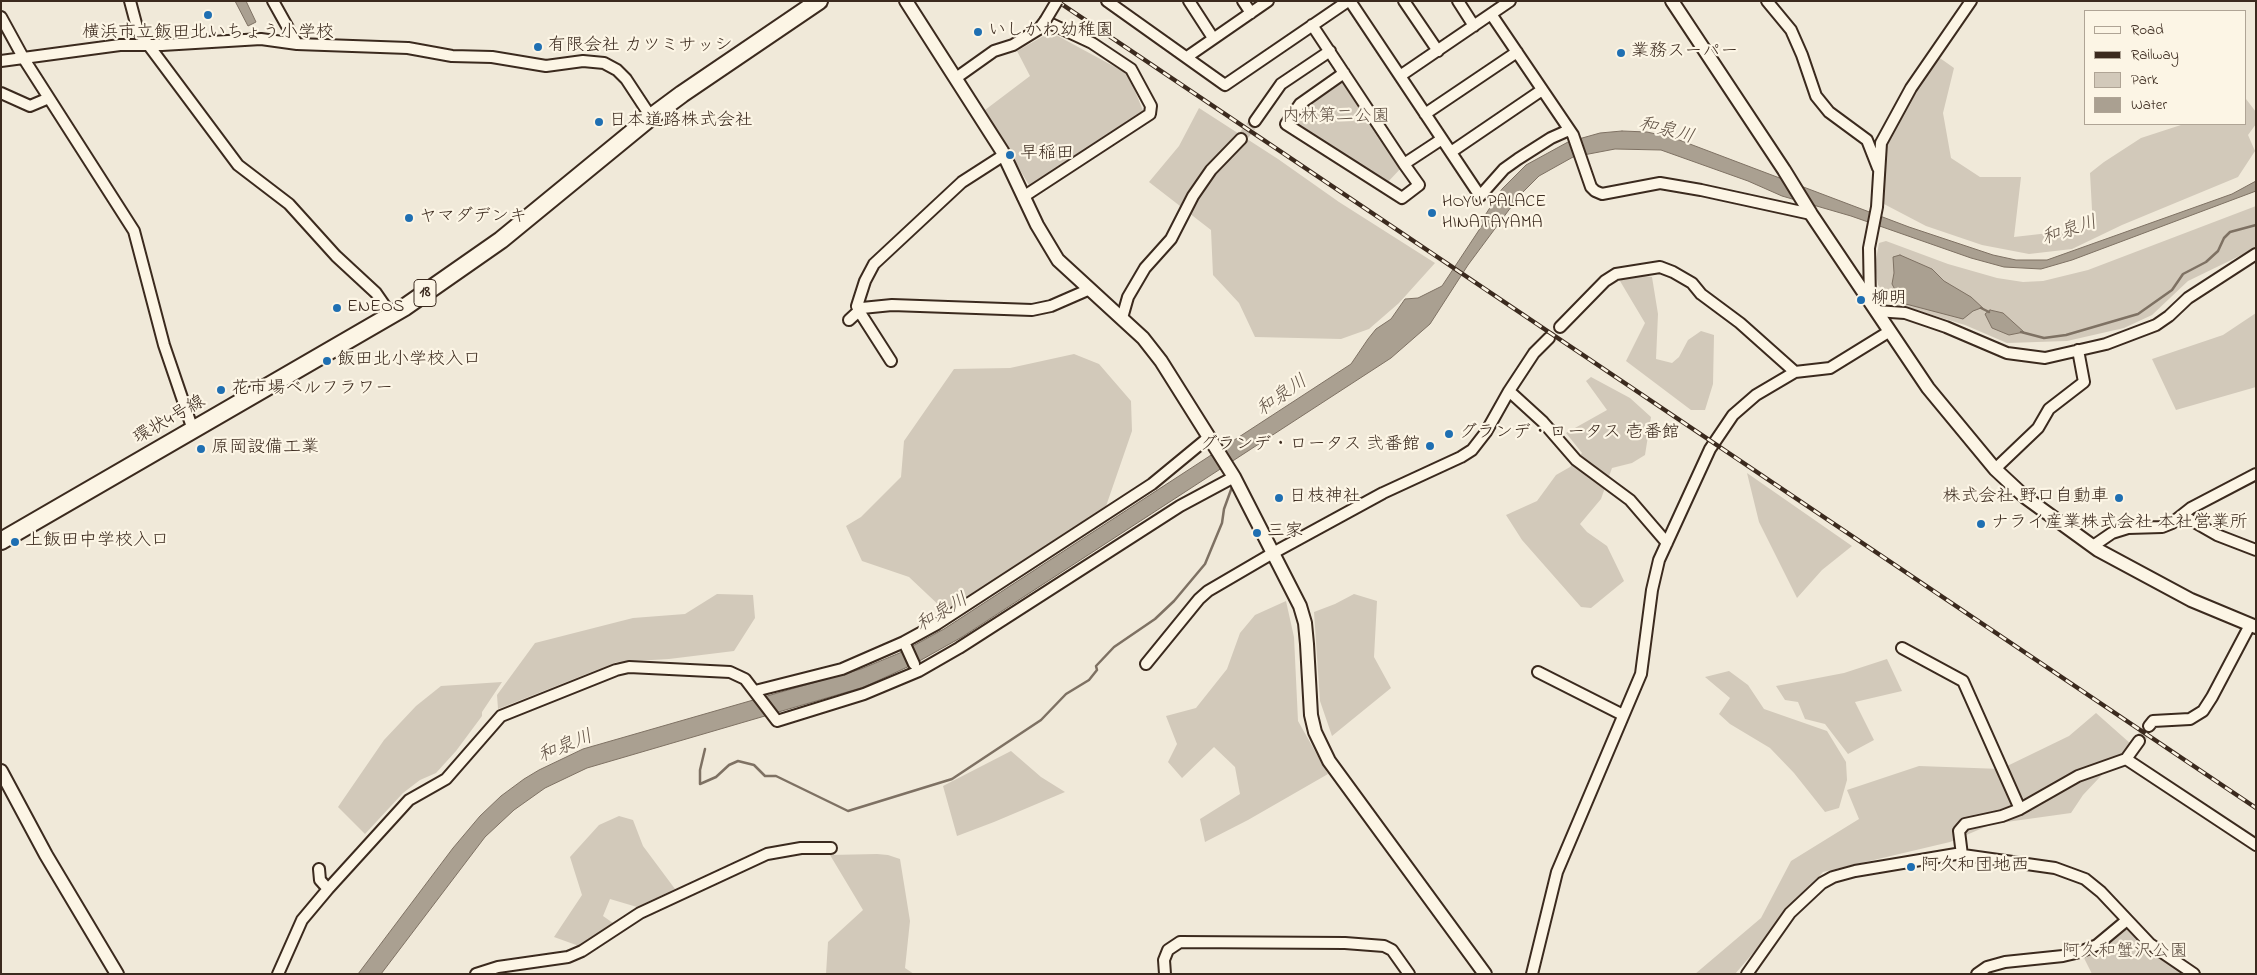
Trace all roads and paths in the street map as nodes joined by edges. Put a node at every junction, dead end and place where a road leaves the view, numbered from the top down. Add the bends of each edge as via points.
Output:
1 (130, 1) edge
2 (273, 1) edge
3 (819, 1) edge
4 (906, 1) edge
5 (1057, 1) edge
6 (1189, 1) edge
7 (1244, 1) edge
8 (1268, 1) edge
9 (1349, 1) edge
10 (1404, 1) edge
11 (1458, 1) edge
12 (1510, 1) edge
13 (1672, 1) edge
14 (1767, 1) edge
15 (1971, 1) edge
16 (1115, 3) edge
17 (1251, 13) junction
18 (1491, 14) junction
19 (1, 16) edge
20 (1045, 21) junction
21 (1312, 25) junction
22 (1474, 26) junction
23 (1213, 38) junction
24 (297, 44) junction
25 (148, 45) junction
26 (1330, 51) junction
27 (1438, 51) junction
28 (1517, 52) junction
29 (1187, 57) junction
30 (24, 59) junction
31 (1, 61) edge
32 (1344, 73) junction
33 (1400, 76) junction
34 (956, 78) junction
35 (1542, 90) junction
36 (1, 93) edge
37 (49, 98) junction
38 (1425, 114) junction
39 (651, 117) junction
40 (1255, 121) tunnel mouth
41 (1571, 134) junction
42 (1241, 139) tunnel mouth
43 (1442, 139) junction
44 (1450, 152) junction
45 (1004, 155) junction
46 (1404, 164) junction
47 (1880, 172) junction
48 (1023, 197) junction
49 (1808, 210) junction
50 (2256, 254) edge
51 (1090, 289) junction
52 (1873, 306) junction
53 (861, 310) junction
54 (392, 316) junction
55 (1122, 318) junction
56 (849, 320) dead end
57 (1560, 327) dead end
58 (1890, 332) junction
59 (1549, 338) dead end
60 (2078, 350) junction
61 (891, 361) dead end
62 (1795, 372) junction
63 (1509, 391) junction
64 (193, 430) junction
65 (1209, 437) junction
66 (1995, 469) junction
67 (2256, 474) edge
68 (1234, 477) junction
69 (2182, 515) junction
70 (1, 541) edge
71 (1667, 543) junction
72 (2093, 546) junction
73 (2256, 550) edge
74 (1273, 553) junction
75 (2253, 626) edge
76 (905, 646) junction
77 (1902, 648) dead end
78 (914, 664) dead end
79 (1146, 664) dead end
80 (1538, 672) dead end
81 (759, 696) junction
82 (1623, 715) junction
83 (2149, 726) tunnel mouth
84 (2139, 741) tunnel mouth
85 (2126, 759) junction
86 (1, 771) edge
87 (2020, 809) junction
88 (2256, 845) edge
89 (831, 848) dead end
90 (1962, 855) junction
91 (319, 869) dead end
92 (328, 889) junction
93 (2127, 920) junction
94 (117, 974) edge
95 (278, 974) edge
96 (476, 974) edge
97 (1165, 974) edge
98 (1409, 974) edge
99 (1485, 974) edge
100 (1532, 974) edge
101 (1747, 974) edge
102 (1977, 974) edge
103 (2194, 974) edge

1 - 25 street via 138,31
2 - 24 street
3 - 39 main road, 環状4号線 / 18
4 - 34 street
5 - 20 street, bridge
6 - 23 street
7 - 17 street
8 - 17 street
9 - 21 street
9 - 33 street
10 - 27 street
11 - 22 street
12 - 18 street
13 - 49 street
14 - 47 street via 1791,30 1816,96 1828,112 1868,140
15 - 47 street via 1911,88 1881,143
16 - 29 street
17 - 23 street
18 - 22 street
18 - 28 street
19 - 30 street
20 - 34 street via 1039,29 1013,45 994,51
20 - 48 street via 1092,43 1131,68 1151,106 1150,114
21 - 26 street
21 - 29 street via 1225,85
22 - 27 street
23 - 29 street
24 - 25 street via 260,39
24 - 39 street via 408,48 546,66 583,61 604,64 626,79
25 - 30 street
25 - 54 street via 238,165 290,204 336,256 376,293
26 - 32 street
26 - 40 street via 1281,84
27 - 33 street
28 - 35 street
28 - 38 street
30 - 31 street
30 - 37 street
32 - 46 street
32 - 46 street via 1300,104 1286,124 1400,201 1419,185
33 - 38 street
34 - 45 street
35 - 41 street
35 - 44 street
36 - 37 street via 30,106
37 - 64 street via 134,232 164,345
38 - 43 street
39 - 54 main road, 環状4号線 / 18 via 501,240
41 - 44 street via 1545,141 1518,159 1504,169 1480,196
41 - 49 street via 1591,187 1602,194 1660,183
42 - 55 street via 1211,170 1193,196 1171,239 1145,268 1128,296
43 - 44 street
43 - 46 street
45 - 48 street
45 - 53 street via 962,182 874,264 857,306
47 - 52 street via 1869,248
48 - 51 street via 1058,260
49 - 52 street
50 - 60 street via 2188,298 2156,325 2124,339
51 - 53 street via 1051,306 1032,310 892,305
51 - 55 street
52 - 58 street
52 - 60 street via 1946,327 2007,353 2045,358
53 - 56 street
53 - 61 street
54 - 64 main road, 環状4号線 / 18
55 - 65 street via 1161,361
57 - 62 street via 1616,274 1660,267 1692,283
58 - 62 street via 1830,368
58 - 66 street via 1928,388
59 - 63 street via 1534,353
60 - 66 street via 2084,382 2049,409 2038,428
62 - 71 street via 1756,395 1733,414 1710,448
63 - 71 street via 1543,422 1576,460 1630,500
63 - 74 street via 1472,450 1383,493
64 - 70 main road, 環状4号線 / 18
65 - 68 street
65 - 76 street via 1152,484
66 - 72 street via 2025,497
67 - 69 street
68 - 74 street
68 - 81 street via 1180,506 919,671 871,692 777,721
69 - 72 street via 2162,527 2128,528 2112,533
69 - 73 street via 2217,535
71 - 82 street via 1652,590 1642,674
72 - 75 street via 2191,600
74 - 79 street via 1198,599
74 - 99 street via 1300,606 1305,623 1311,715 1329,761
75 - 83 street via 2203,711 2190,719 2153,721
76 - 78 street
76 - 81 street
77 - 87 street via 1963,681
80 - 82 street
81 - 92 street via 745,679 730,672 629,667 501,716 446,779 409,800
82 - 100 street via 1557,872
84 - 85 street
85 - 87 street via 2078,776
85 - 88 street
86 - 94 street via 46,855
87 - 90 street via 1965,824 1959,831
89 - 96 street via 801,848 767,854 640,913 568,957 498,967
90 - 93 street via 2072,872 2101,892
90 - 101 street via 1906,861 1828,880 1790,913
91 - 92 street via 320,880
92 - 95 street via 302,920
93 - 102 street via 2097,945 2080,952 2005,962 1986,967
93 - 103 street via 2150,944
97 - 98 street via 1164,960 1168,950 1180,942 1384,946 1392,950

